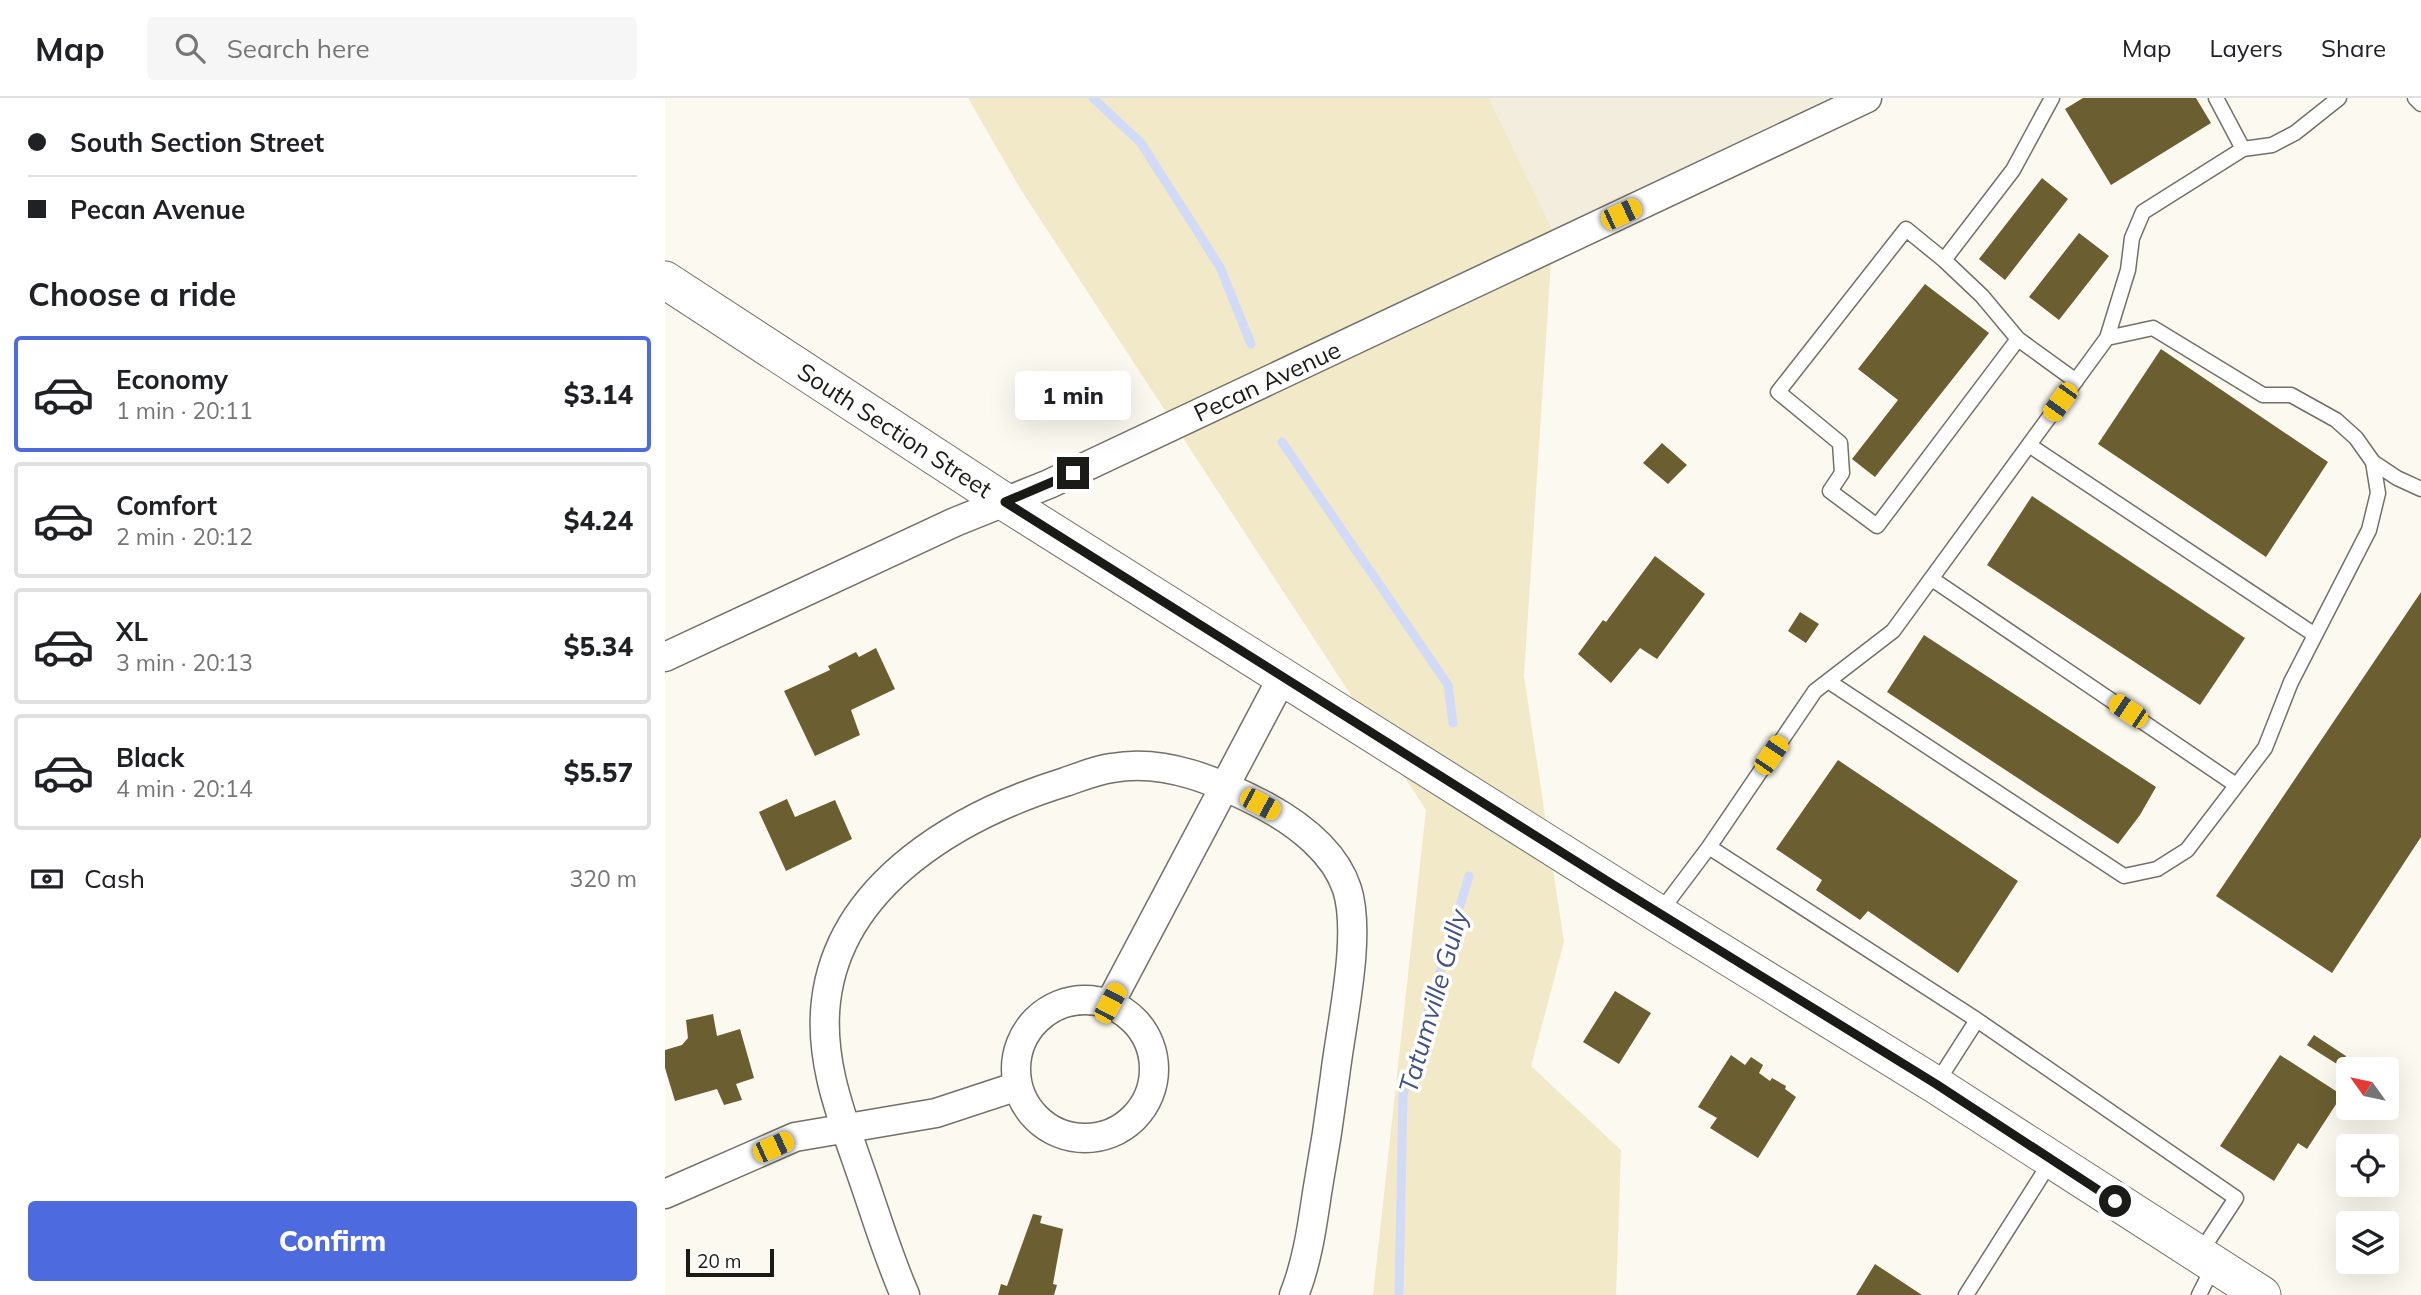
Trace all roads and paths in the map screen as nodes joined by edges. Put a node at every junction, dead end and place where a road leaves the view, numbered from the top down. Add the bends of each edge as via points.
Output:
1 (1867, 98) edge
2 (2052, 98) edge
3 (2216, 98) edge
4 (2339, 98) edge
5 (2415, 98) edge
6 (2421, 104) edge
7 (2243, 149) junction
8 (1944, 260) junction
9 (665, 280) edge
10 (2107, 338) junction
11 (2018, 340) junction
12 (2075, 381) junction
13 (2029, 445) junction
14 (2373, 462) junction
15 (2421, 489) edge
16 (1005, 502) junction
17 (1932, 579) junction
18 (2315, 635) junction
19 (665, 657) edge
20 (1282, 678) junction
21 (1828, 681) junction
22 (2237, 785) junction
23 (1224, 788) junction
24 (1709, 846) junction
25 (1659, 914) junction
26 (1110, 1003) junction
27 (1977, 1020) junction
28 (1936, 1084) junction
29 (1018, 1086) junction
30 (844, 1129) junction
31 (2051, 1161) junction
32 (665, 1194) edge
33 (2204, 1271) edge
34 (905, 1295) edge
35 (1294, 1295) edge
36 (1966, 1295) edge
37 (2262, 1295) edge

1 - 16 street, Pecan Avenue
2 - 8 lane via 2013,170
3 - 7 lane
4 - 7 lane via 2295,133 2272,145
5 - 6 lane
7 - 10 lane via 2143,212 2131,238 2128,270
8 - 11 lane
8 - 11 lane via 1906,229 1778,392 1840,443 1842,473 1830,491 1877,526
9 - 16 street, South Section Street
10 - 12 lane
10 - 14 lane via 2153,328 2263,395 2291,395 2336,420 2357,438
11 - 12 lane
12 - 13 lane
13 - 17 lane
13 - 18 lane
14 - 15 lane
14 - 18 lane via 2378,493 2369,530
16 - 19 street, Pecan Avenue
16 - 20 street, South Section Street
17 - 21 lane via 1893,631
17 - 22 lane
18 - 22 lane via 2265,748
20 - 23 street
20 - 25 street, South Section Street
21 - 22 lane via 2124,876 2157,869 2187,850
21 - 24 lane via 1815,691
23 - 26 street
23 - 30 street via 1170,768 1112,767 996,809 940,837 914,857 860,914 833,967 823,1028 826,1063
23 - 35 street via 1285,818 1311,838 1331,860 1352,907 1351,956 1330,1116 1312,1227
24 - 25 lane
24 - 27 lane
25 - 28 street, South Section Street
26 - 29 street via 1089,999 1048,1010 1020,1043
26 - 29 street via 1131,1016 1146,1034 1154,1056 1154,1080 1132,1121 1100,1136 1065,1136 1044,1125 1027,1108
27 - 28 lane
27 - 33 lane via 2236,1198
28 - 31 street, South Section Street
29 - 30 street via 936,1113
30 - 32 street via 795,1137
30 - 34 street
31 - 33 street, South Section Street
31 - 36 lane
33 - 37 street, South Section Street

